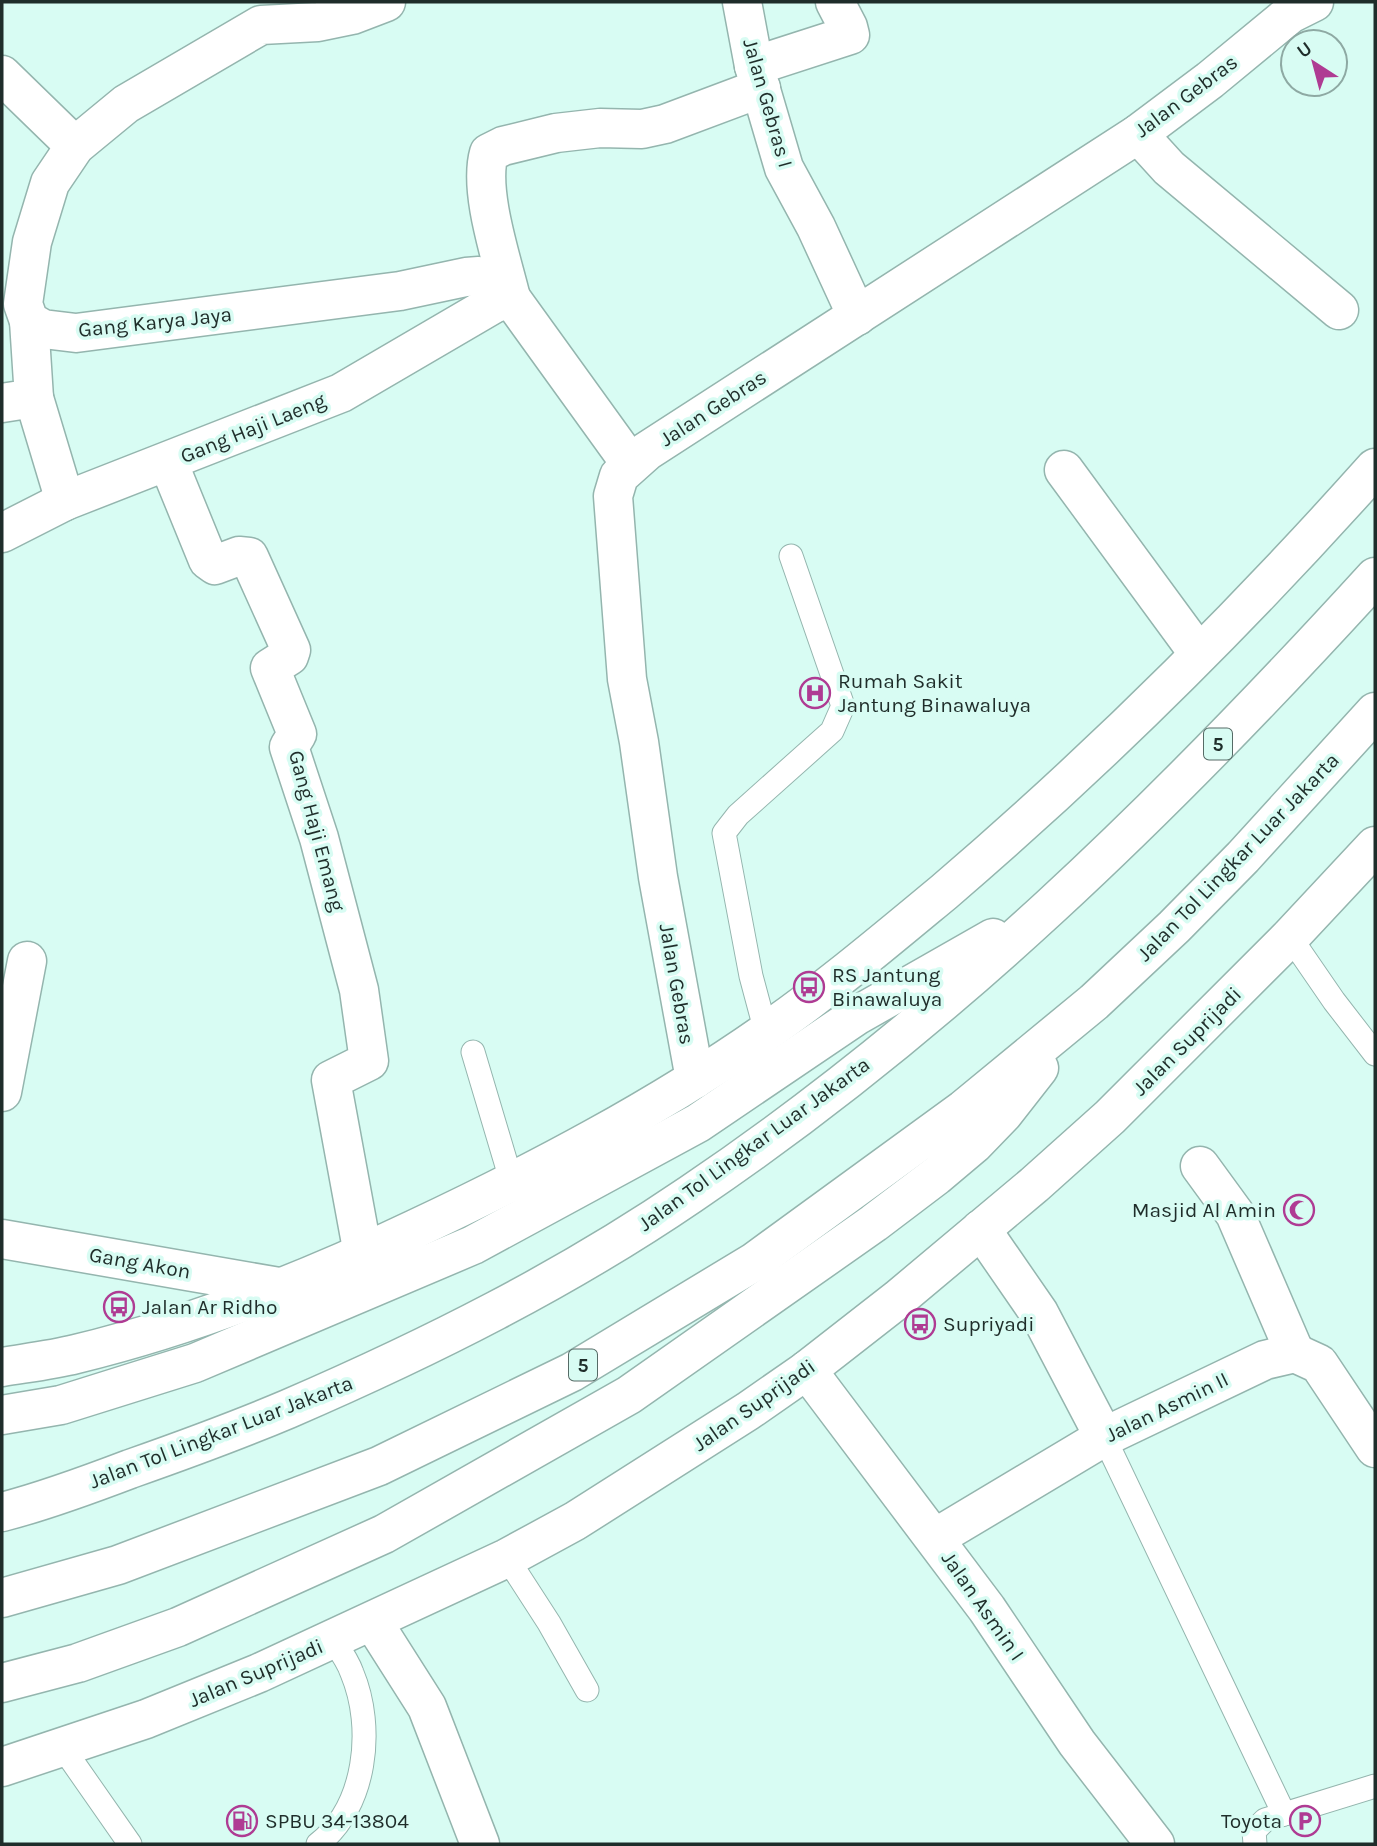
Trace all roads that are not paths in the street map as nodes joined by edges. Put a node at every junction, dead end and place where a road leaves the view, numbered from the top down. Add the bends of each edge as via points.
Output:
1 (386, 2) edge
2 (742, 2) edge
3 (835, 2) edge
4 (1295, 6) edge
5 (251, 13) edge
6 (2, 75) edge
7 (757, 77) junction
8 (1138, 134) junction
9 (75, 145) junction
10 (503, 301) junction
11 (1339, 310) dead end
12 (857, 316) junction
13 (29, 321) junction
14 (18, 401) edge
15 (168, 462) junction
16 (630, 463) junction
17 (1375, 468) edge
18 (1064, 470) dead end
19 (65, 500) junction
20 (2, 533) edge
21 (791, 556) dead end
22 (1375, 577) edge
23 (1199, 654) junction
24 (1375, 712) edge
25 (1375, 846) edge
26 (1054, 905) junction
27 (1290, 937) junction
28 (27, 961) dead end
29 (1094, 1002) junction
30 (766, 1032) junction
31 (473, 1052) dead end
32 (1375, 1054) edge
33 (695, 1079) junction
34 (2, 1091) edge
35 (1200, 1166) dead end
36 (512, 1184) junction
37 (981, 1228) junction
38 (2, 1239) edge
39 (363, 1254) junction
40 (279, 1287) junction
41 (1295, 1353) junction
42 (2, 1367) edge
43 (807, 1370) junction
44 (2, 1415) edge
45 (1104, 1437) junction
46 (1375, 1448) edge
47 (2, 1512) edge
48 (935, 1538) junction
49 (507, 1558) junction
50 (2, 1598) edge
51 (373, 1622) junction
52 (333, 1640) junction
53 (2, 1683) edge
54 (587, 1690) dead end
55 (63, 1748) junction
56 (2, 1767) edge
57 (1375, 1786) edge
58 (1284, 1814) junction
59 (130, 1844) edge
60 (318, 1844) edge
61 (480, 1844) edge
62 (1155, 1844) edge
63 (1255, 1844) edge

1 - 5 main road via 318,22
2 - 7 main road, Jalan Gebras I
3 - 7 main road via 850,35
4 - 8 main road, Jalan Gebras via 1210,80
5 - 9 main road
6 - 9 main road
7 - 10 main road via 665,124 556,133 489,153 488,196
7 - 12 main road, Jalan Gebras I via 784,168
8 - 11 main road via 1169,168
8 - 12 main road, Jalan Gebras
9 - 13 main road via 50,183 32,242 23,304
10 - 13 main road, Gang Karya Jaya via 485,280 472,276 400,291 76,333 43,329
10 - 15 main road, Gang Haji Laeng via 341,393
10 - 16 main road
12 - 16 main road, Jalan Gebras
13 - 14 main road
14 - 19 main road
15 - 19 main road, Gang Haji Laeng
15 - 39 main road, Gang Haji Emang via 208,560 215,565 249,557 291,650 270,668 298,734 289,747 319,838 359,990 369,1061 331,1080
16 - 33 main road, Jalan Gebras via 619,476 613,496 627,680
17 - 23 main road
18 - 23 main road
19 - 20 main road, Gang Haji Laeng
21 - 30 lane via 843,706 832,731 738,815 724,834
22 - 26 main road, Jalan Tol Lingkar Luar Jakarta / 5 via 1240,722
23 - 30 main road via 1025,823
24 - 29 main road, Jalan Tol Lingkar Luar Jakarta / 5 via 1244,857
25 - 27 main road, Jalan Suprijadi
26 - 44 main road via 856,1016 698,1123 473,1245 195,1363 61,1405
26 - 47 main road, Jalan Tol Lingkar Luar Jakarta / 5 via 916,1025 778,1132 590,1258 496,1312 353,1381 234,1432
27 - 32 lane
27 - 37 main road, Jalan Suprijadi via 1136,1094
28 - 34 main road
29 - 50 main road, Jalan Tol Lingkar Luar Jakarta / 5 via 964,1109 754,1262 572,1372 379,1466 117,1565
29 - 53 main road via 1003,1114 965,1152 874,1223 629,1395 384,1534 178,1627
30 - 33 main road
31 - 36 lane
33 - 36 main road
35 - 41 main road via 1235,1214
36 - 39 main road
37 - 43 main road, Jalan Suprijadi
37 - 45 main road via 1039,1313
38 - 40 main road, Gang Akon
39 - 40 main road
40 - 42 main road via 141,1336 72,1355
41 - 45 main road, Jalan Asmin II via 1265,1360
41 - 46 main road via 1320,1364
43 - 48 main road, Jalan Asmin I
43 - 49 main road, Jalan Suprijadi via 682,1455
45 - 48 main road, Jalan Asmin II
45 - 58 lane
48 - 62 main road, Jalan Asmin I via 1076,1743
49 - 51 main road, Jalan Suprijadi
49 - 54 lane
51 - 52 main road, Jalan Suprijadi
51 - 61 main road via 427,1707
52 - 55 main road, Jalan Suprijadi via 146,1719
52 - 60 lane via 359,1693 363,1746 353,1800
55 - 56 main road, Jalan Suprijadi
55 - 59 lane
57 - 58 lane
58 - 63 lane via 1258,1825

